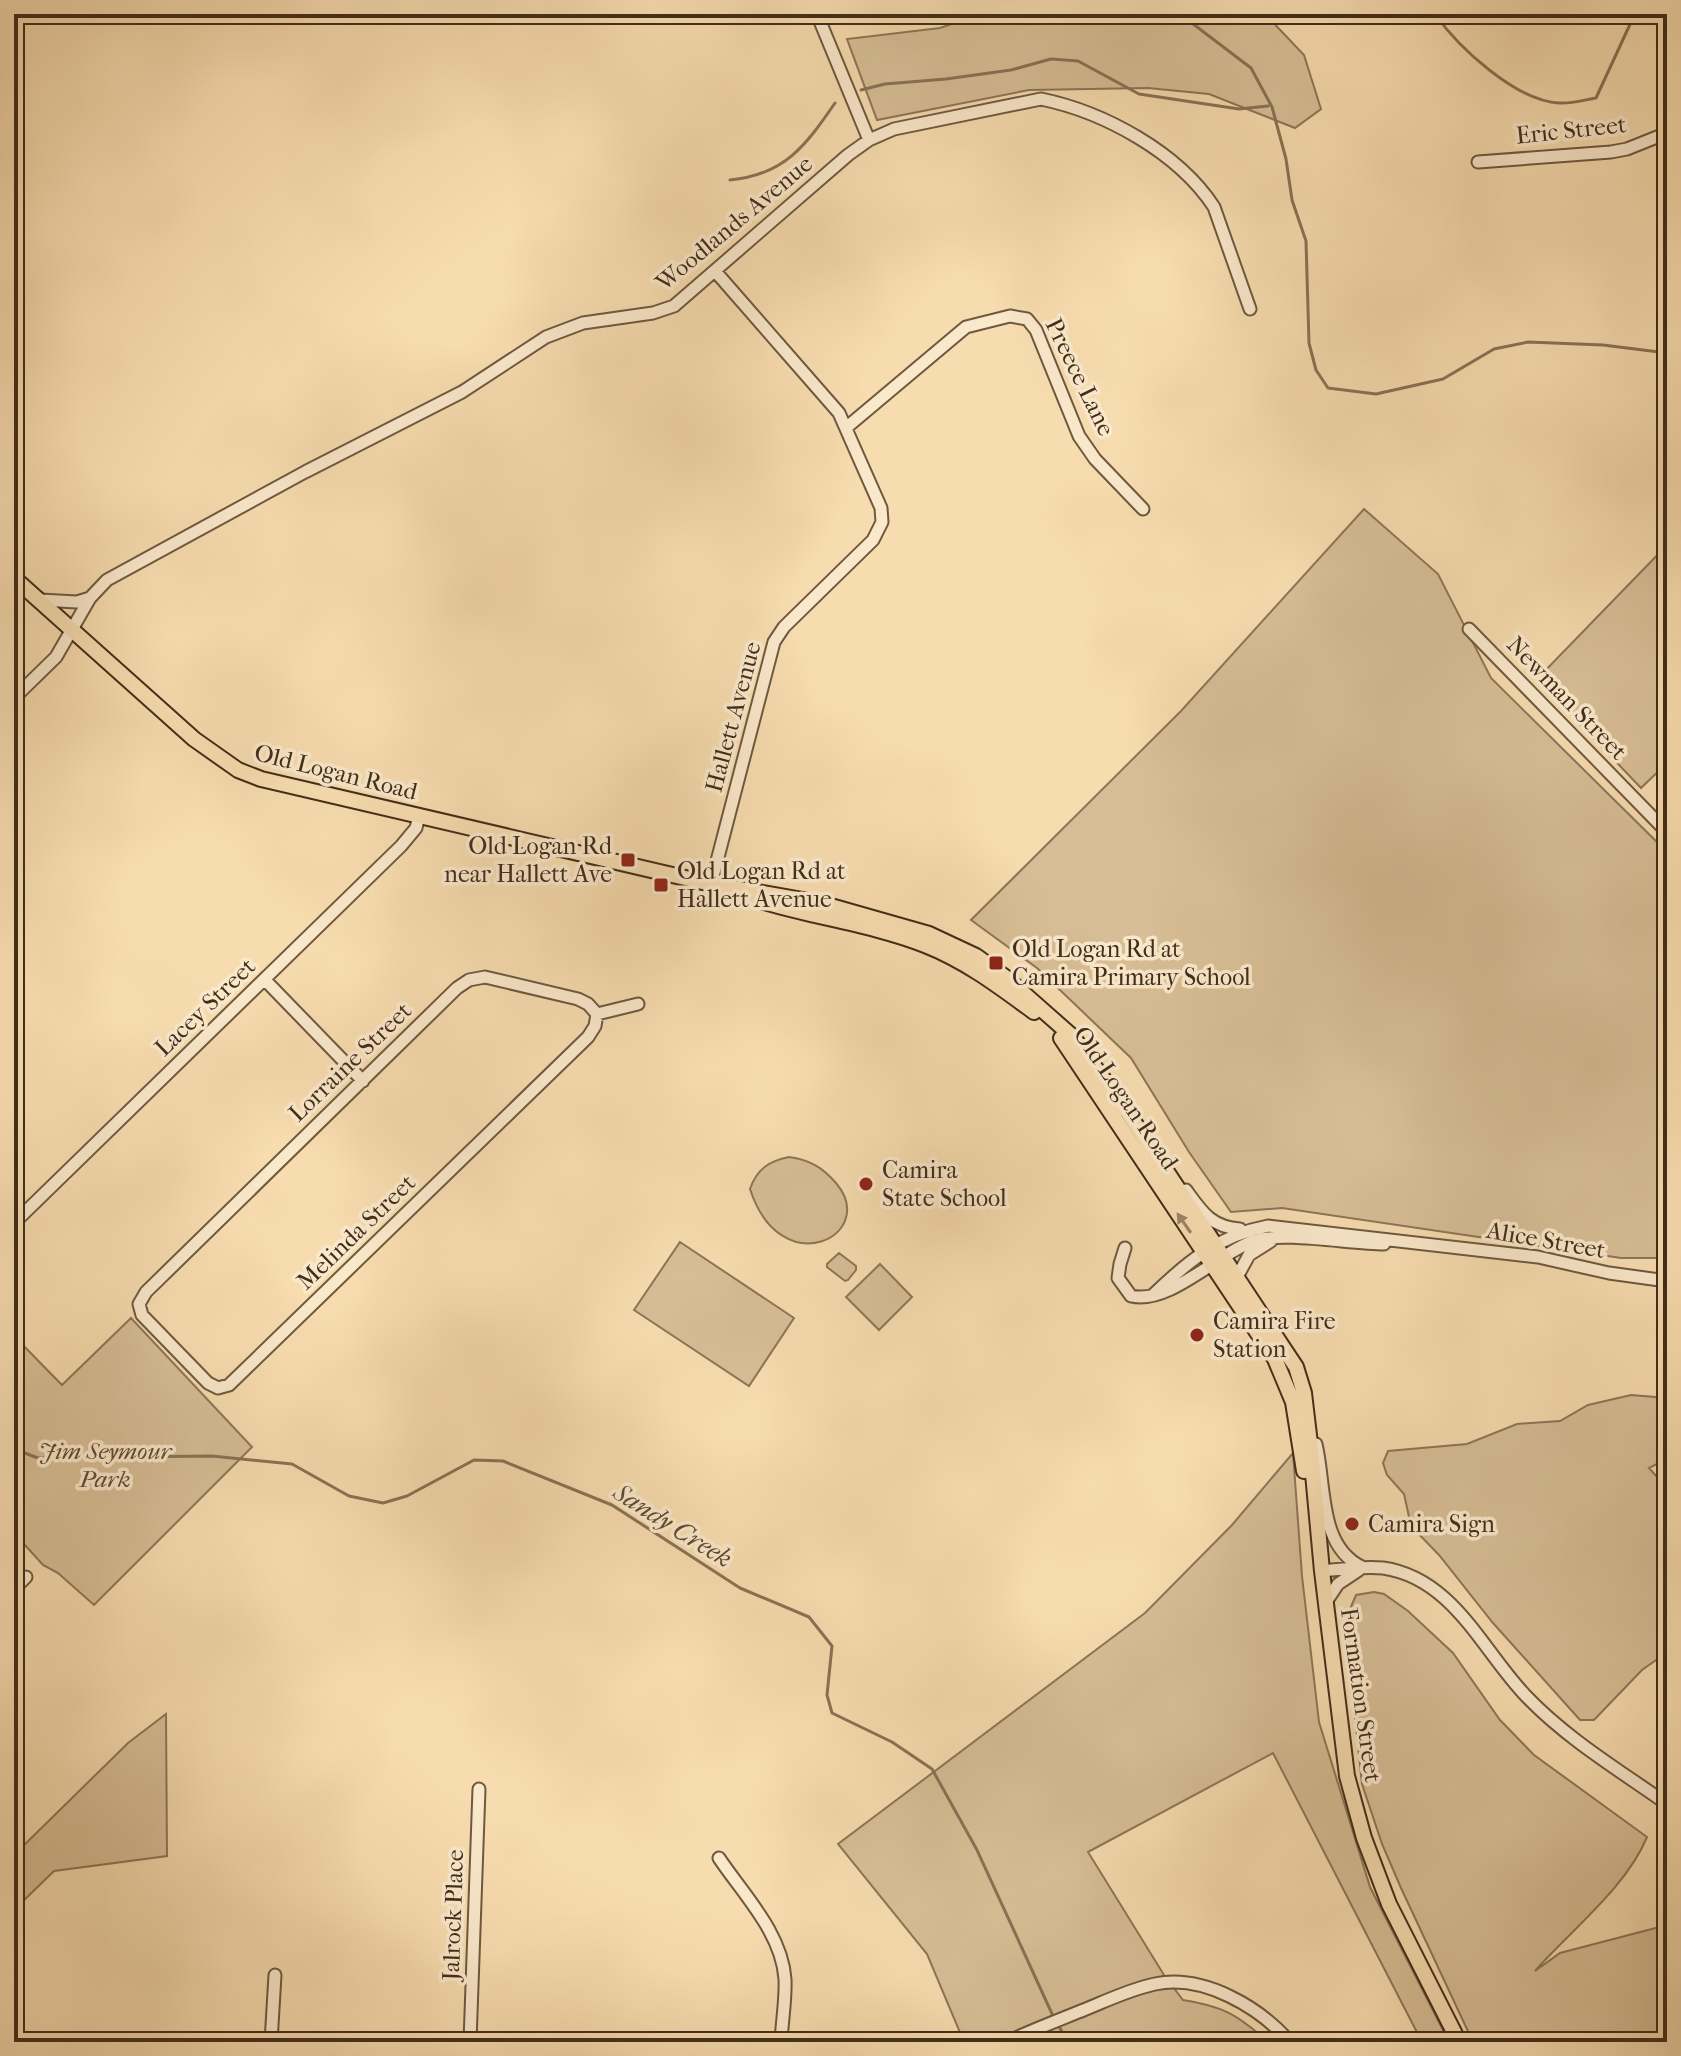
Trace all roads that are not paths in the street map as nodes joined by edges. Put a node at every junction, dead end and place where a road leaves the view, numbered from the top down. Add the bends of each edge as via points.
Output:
1 (817, 14) edge
2 (1667, 133) edge
3 (869, 140) junction
4 (1478, 162) dead end
5 (715, 271) junction
6 (1250, 309) dead end
7 (847, 427) junction
8 (1143, 509) dead end
9 (14, 578) edge
10 (90, 598) junction
11 (39, 600) junction
12 (1469, 629) dead end
13 (73, 631) junction
14 (14, 698) edge
15 (419, 816) junction
16 (1667, 832) edge
17 (711, 884) junction
18 (265, 980) junction
19 (638, 1004) dead end
20 (597, 1014) junction
21 (363, 1081) junction
22 (1161, 1163) junction
23 (14, 1223) edge
24 (1246, 1230) junction
25 (1279, 1237) junction
26 (1417, 1244) junction
27 (1125, 1248) dead end
28 (1214, 1254) junction
29 (1237, 1277) junction
30 (1667, 1281) edge
31 (139, 1304) joint
32 (1304, 1393) junction
33 (1363, 1568) junction
34 (1322, 1571) junction
35 (26, 1577) dead end
36 (14, 1589) edge
37 (1326, 1603) junction
38 (479, 1789) dead end
39 (1667, 1804) edge
40 (719, 1858) dead end
41 (275, 1975) dead end
42 (271, 2042) edge
43 (470, 2042) edge
44 (781, 2042) edge
45 (1007, 2042) edge
46 (1290, 2042) edge
47 (1459, 2042) edge

1 - 3 street
2 - 4 street, Eric Street via 1611,152
3 - 5 street, Woodlands Avenue
3 - 6 street, Woodlands Avenue via 894,129 1041,99 1142,138 1168,157 1214,207
5 - 7 street, Hallett Avenue via 826,395
5 - 10 street, Woodlands Avenue via 674,306 583,323 546,337 462,392 107,580
7 - 8 street, Preece Lane via 966,327 1010,316 1027,319 1079,436
7 - 17 street, Hallett Avenue via 882,522 873,540 774,642
9 - 11 main road, Old Logan Road
10 - 11 street
10 - 13 street, Woodlands Avenue
11 - 13 main road, Old Logan Road
12 - 16 street, Newman Street
13 - 14 street, Woodlands Avenue via 56,657
13 - 15 main road, Old Logan Road via 194,739 238,770
15 - 17 main road, Old Logan Road
15 - 18 street, Lacey Street via 401,846
17 - 22 main road, Old Logan Road via 884,919 945,940 987,963 1073,1037
28 -> 17 main road, Old Logan Road via 1080,1064 1035,1013 959,961 922,943
18 - 21 street
18 - 23 street, Lacey Street
19 - 20 street
20 - 21 street, Lorraine Street via 578,999 485,977 469,980
20 - 31 street, Melinda Street via 588,1037 229,1385 218,1388 208,1383 142,1315
21 - 31 street, Lorraine Street
22 - 24 street, Old Logan Road via 1216,1224
22 - 28 main road, Old Logan Road
24 - 26 street, Alice Street via 1288,1226
24 - 28 street, Alice Street via 1231,1235
25 - 26 street, Alice Street
25 - 28 street, Alice Street
25 - 29 street via 1249,1255
26 - 30 street, Alice Street via 1538,1257
27 - 28 street via 1118,1278 1131,1296 1143,1299 1181,1283
28 - 29 main road, Formation Street
28 - 34 main road, Formation Street via 1286,1381 1298,1428 1314,1557
29 - 32 main road, Formation Street via 1296,1367
32 - 33 street via 1328,1523 1341,1552
32 - 34 main road, Formation Street
33 - 34 street
33 - 37 street via 1338,1584
33 - 39 street via 1395,1571 1435,1590 1457,1609 1527,1697 1595,1755
34 - 37 main road, Formation Street
35 - 36 street
37 - 47 main road, Formation Street via 1347,1776 1364,1838 1394,1914
38 - 43 street, Jalrock Place
40 - 44 street via 774,1938 785,1979
41 - 42 street
45 - 46 street via 1157,1984 1185,1983 1216,1990 1255,2010

